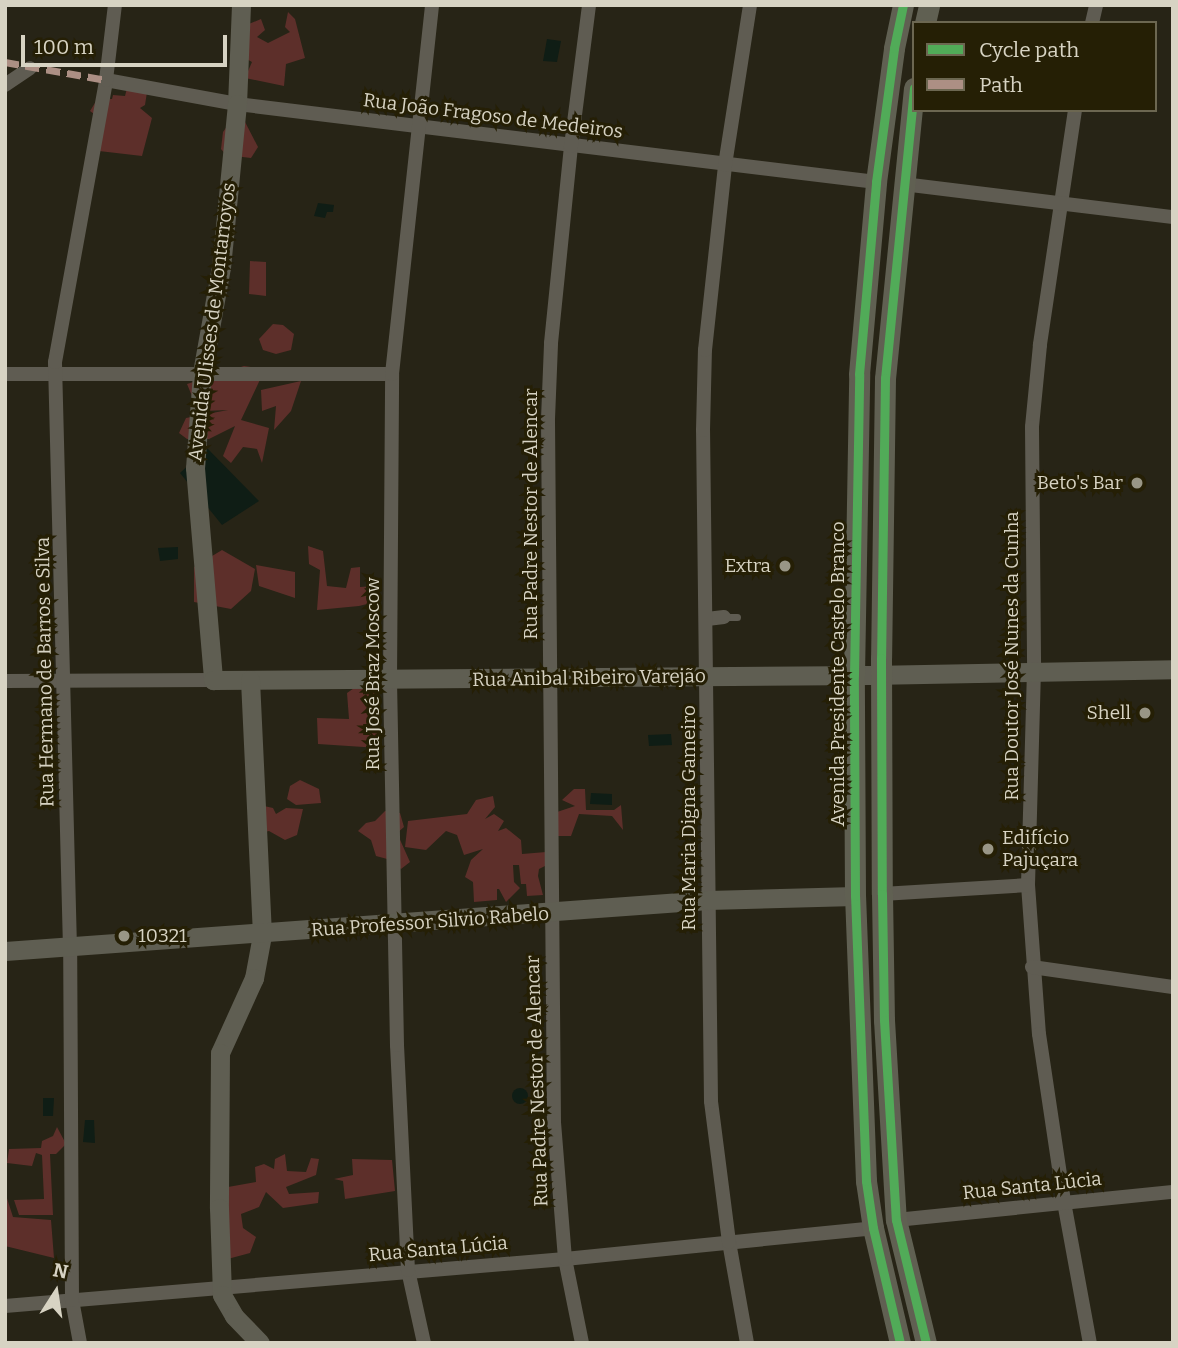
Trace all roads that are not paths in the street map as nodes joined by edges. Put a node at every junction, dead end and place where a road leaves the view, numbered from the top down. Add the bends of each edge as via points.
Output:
1 (115, 5) edge
2 (241, 5) edge
3 (432, 5) edge
4 (589, 5) edge
5 (750, 5) edge
6 (903, 5) edge
7 (30, 68) dead end
8 (106, 80) junction
9 (5, 85) edge
10 (237, 104) junction
11 (912, 105) edge
12 (1075, 112) edge
13 (416, 126) junction
14 (571, 146) junction
15 (725, 165) junction
16 (876, 182) junction
17 (903, 184) junction
18 (1061, 202) junction
19 (1173, 217) edge
20 (202, 373) junction
21 (5, 374) edge
22 (55, 374) junction
23 (393, 374) junction
24 (731, 617) dead end
25 (707, 618) junction
26 (1173, 669) edge
27 (1034, 670) junction
28 (881, 675) junction
29 (854, 676) junction
30 (707, 677) junction
31 (550, 679) junction
32 (213, 680) junction
33 (250, 680) junction
34 (390, 680) junction
35 (5, 681) edge
36 (64, 681) junction
37 (1028, 886) junction
38 (882, 894) junction
39 (855, 896) junction
40 (708, 900) junction
41 (552, 913) junction
42 (396, 925) junction
43 (262, 935) junction
44 (70, 948) junction
45 (5, 951) edge
46 (1032, 967) junction
47 (1173, 987) edge
48 (1173, 1192) edge
49 (1063, 1202) junction
50 (896, 1220) junction
51 (873, 1228) junction
52 (729, 1242) junction
53 (565, 1259) junction
54 (408, 1270) junction
55 (220, 1288) junction
56 (72, 1300) junction
57 (5, 1306) edge
58 (80, 1343) edge
59 (260, 1343) edge
60 (424, 1343) edge
61 (582, 1343) edge
62 (747, 1343) edge
63 (900, 1343) edge
64 (926, 1343) edge
65 (1090, 1343) edge

1 - 8 street, Rua Hermano de Barros e Silva
2 - 10 street, Avenida Ulisses de Montarroyos
3 - 13 street, Rua José Braz Moscow
4 - 14 street, Rua Padre Nestor de Alencar
5 - 15 street, Rua Maria Digna Gameiro
6 - 16 main road, Avenida Presidente Castelo Branco
7 - 9 street
8 - 10 street, Rua João Fragoso de Medeiros
8 - 22 street, Rua Hermano de Barros e Silva via 57,337
10 - 13 street, Rua João Fragoso de Medeiros
10 - 20 street, Avenida Ulisses de Montarroyos via 220,267
11 - 17 main road
12 - 18 street, Rua Doutor José Nunes da Cunha
13 - 14 street, Rua João Fragoso de Medeiros
13 - 23 street, Rua José Braz Moscow
14 - 15 street, Rua João Fragoso de Medeiros
14 - 31 street, Rua Padre Nestor de Alencar via 548,419
15 - 16 street, Rua João Fragoso de Medeiros
15 - 25 street, Rua Maria Digna Gameiro via 705,350
16 - 29 main road, Avenida Presidente Castelo Branco via 859,374
17 - 18 street
17 - 28 main road via 885,377
18 - 19 street
18 - 27 street, Rua Doutor José Nunes da Cunha via 1032,427
20 - 22 street
20 - 23 street
20 - 32 street, Avenida Ulisses de Montarroyos via 195,468
21 - 22 street
22 - 36 street, Rua Hermano de Barros e Silva
23 - 34 street, Rua José Braz Moscow
24 - 25 street
25 - 30 street, Rua Maria Digna Gameiro
26 - 27 street, Rua Anibal Ribeiro Varejão
27 - 28 street, Rua Anibal Ribeiro Varejão
27 - 37 street, Rua Doutor José Nunes da Cunha
28 - 29 street, Rua Anibal Ribeiro Varejão
28 - 38 main road
29 - 30 street, Rua Anibal Ribeiro Varejão
29 - 39 main road, Avenida Presidente Castelo Branco
30 - 31 street, Rua Anibal Ribeiro Varejão
30 - 40 street, Rua Maria Digna Gameiro
31 - 34 street, Rua Anibal Ribeiro Varejão
31 - 41 street, Rua Padre Nestor de Alencar
32 - 33 street, Rua Anibal Ribeiro Varejão
32 - 36 street, Rua Anibal Ribeiro Varejão
33 - 34 street, Rua Anibal Ribeiro Varejão
33 - 43 street
34 - 42 street, Rua José Braz Moscow
35 - 36 street, Rua Anibal Ribeiro Varejão
36 - 44 street, Rua Hermano de Barros e Silva
37 - 38 street
37 - 46 street, Rua Doutor José Nunes da Cunha
38 - 50 main road
39 - 40 street, Rua Professor Silvio Rabelo
39 - 51 main road, Avenida Presidente Castelo Branco via 864,1149
40 - 41 street, Rua Professor Silvio Rabelo
40 - 52 street, Rua Maria Digna Gameiro via 710,1101
41 - 42 street, Rua Professor Silvio Rabelo
41 - 53 street, Rua Padre Nestor de Alencar via 554,1123
42 - 43 street, Rua Professor Silvio Rabelo
42 - 54 street, Rua José Braz Moscow
43 - 44 street, Rua Professor Silvio Rabelo
43 - 55 street via 254,978 218,1067
44 - 45 street, Rua Professor Silvio Rabelo
44 - 56 street, Rua Hermano de Barros e Silva
46 - 47 street
46 - 49 street, Rua Doutor José Nunes da Cunha
48 - 49 street, Rua Santa Lúcia
49 - 50 street, Rua Santa Lúcia
49 - 65 street, Rua Doutor José Nunes da Cunha
50 - 64 main road
51 - 52 street, Rua Santa Lúcia
51 - 63 main road, Avenida Presidente Castelo Branco
52 - 53 street, Rua Santa Lúcia
52 - 62 street, Rua Maria Digna Gameiro
53 - 54 street, Rua Santa Lúcia
53 - 61 street, Rua Padre Nestor de Alencar
54 - 55 street, Rua Santa Lúcia
54 - 60 street, Rua José Braz Moscow
55 - 56 street, Rua Santa Lúcia
55 - 59 street via 234,1316
56 - 57 street, Rua Santa Lúcia
56 - 58 street, Rua Hermano de Barros e Silva

